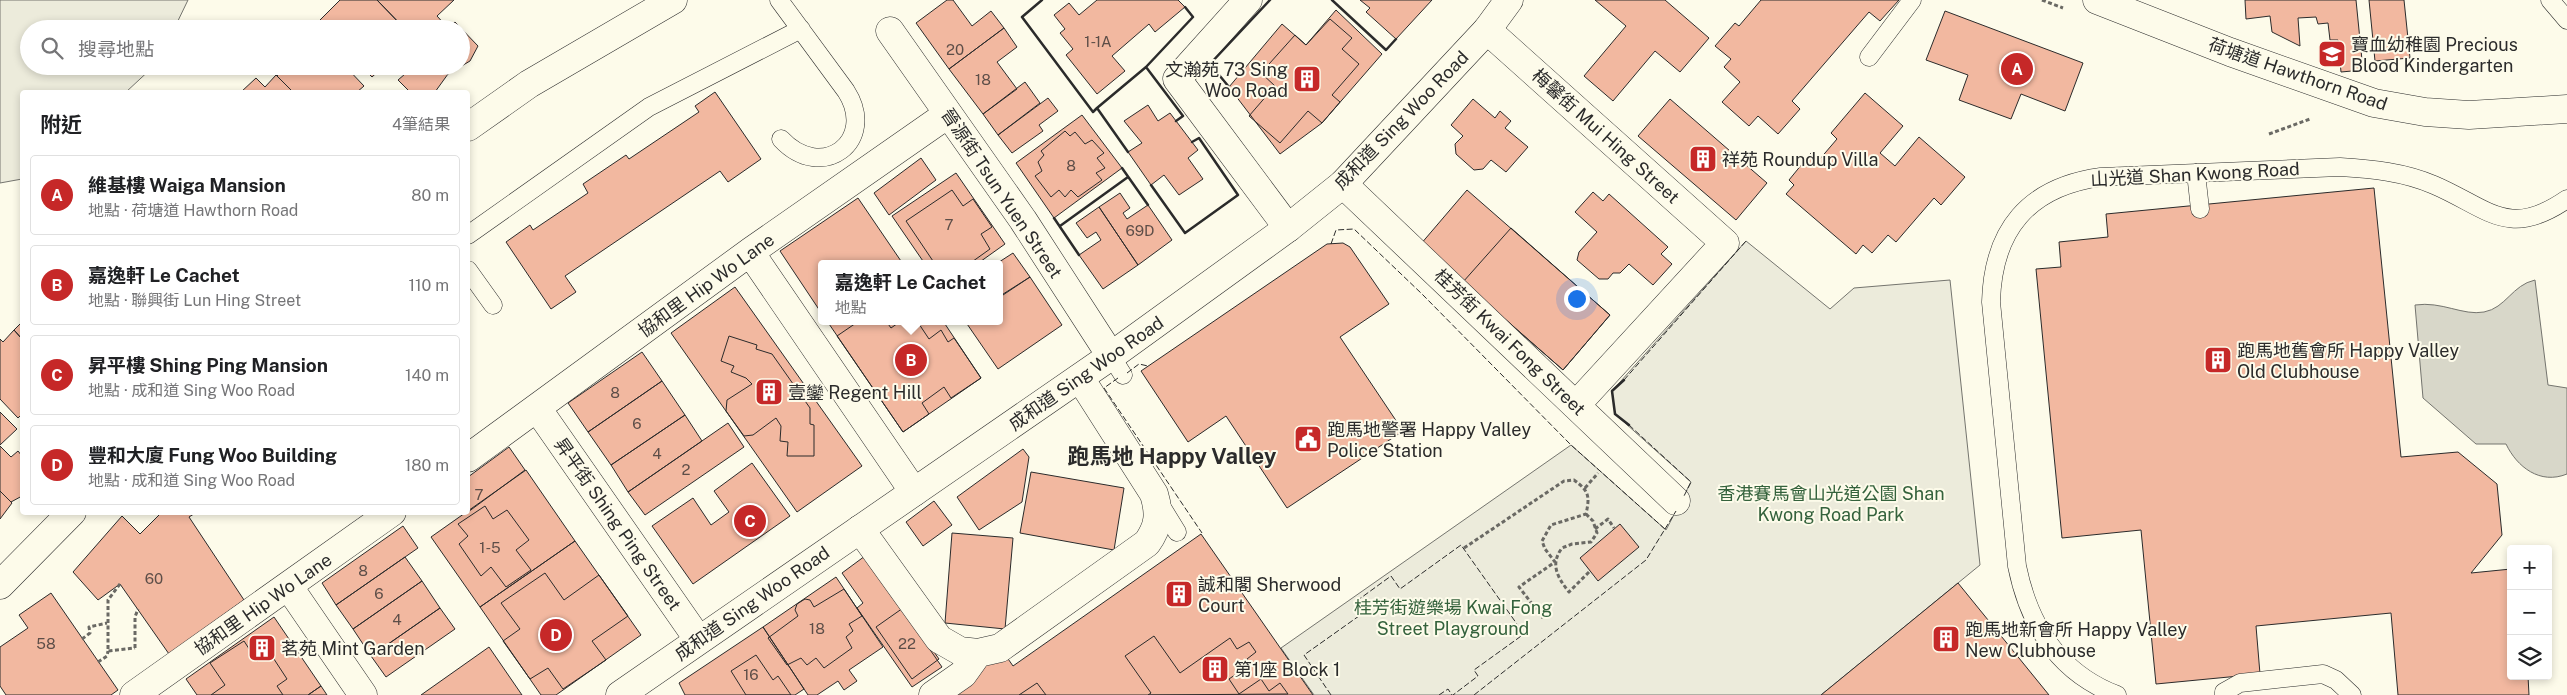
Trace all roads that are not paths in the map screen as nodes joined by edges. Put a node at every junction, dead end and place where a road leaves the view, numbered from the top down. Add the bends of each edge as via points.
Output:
1 (673, 0) edge
2 (778, 0) edge
3 (1248, 0) edge
4 (1509, 0) edge
5 (1912, 0) edge
6 (2097, 0) edge
7 (2550, 0) edge
8 (2567, 20) edge
9 (801, 29) junction
10 (1487, 30) junction
11 (890, 31) dead end
12 (1869, 57) dead end
13 (2567, 109) edge
14 (948, 114) junction
15 (470, 126) edge
16 (781, 139) dead end
17 (2196, 173) junction
18 (1343, 184) junction
19 (2567, 199) edge
20 (2200, 209) dead end
21 (1288, 228) junction
22 (470, 234) edge
23 (750, 252) junction
24 (470, 273) edge
25 (493, 305) dead end
26 (1117, 366) junction
27 (1080, 378) junction
28 (1576, 405) junction
29 (537, 408) junction
30 (470, 457) edge
31 (914, 492) junction
32 (1154, 494) junction
33 (1676, 501) dead end
34 (69, 515) edge
35 (388, 515) edge
36 (860, 529) junction
37 (1177, 532) dead end
38 (0, 585) edge
39 (289, 587) junction
40 (698, 639) junction
41 (978, 653) junction
42 (633, 691) edge
43 (134, 695) edge
44 (363, 695) edge
45 (933, 695) edge
46 (2117, 695) edge
47 (2224, 695) edge
48 (2352, 695) edge

1 - 15 street via 529,84
2 - 9 lane
3 - 21 street via 1177,79
4 - 10 street, 成和道 Sing Woo Road
5 - 12 lane
6 - 13 street, 荷塘道 Hawthorn Road via 2374,103 2425,112 2469,115
7 - 8 lane
9 - 16 lane via 854,103 857,117 854,132 836,154 806,157
9 - 22 lane via 649,107
10 - 18 street, 成和道 Sing Woo Road
10 - 28 street, 梅馨街 Mui Hing Street via 1725,243
11 - 14 street, 晉源街 Tsun Yuen Street
14 - 23 street, 協和里 Hip Wo Lane
14 - 26 street, 晉源街 Tsun Yuen Street
17 - 19 lane, 山光道 Shan Kwong Road via 2340,167 2373,169 2434,185 2478,209 2498,217 2518,219 2536,216
17 - 20 lane
17 - 46 lane, 山光道 Shan Kwong Road via 2100,177 2077,180 2056,188 2036,200 2020,216 2006,234 1996,256 1991,302 2017,566 2023,594 2033,619 2066,664 2085,679
18 - 21 street, 成和道 Sing Woo Road
18 - 28 street, 桂芳街 Kwai Fong Street
21 - 26 street, 成和道 Sing Woo Road
23 - 29 street, 協和里 Hip Wo Lane
23 - 31 street
24 - 25 lane
26 - 27 street, 成和道 Sing Woo Road
27 - 31 street, 成和道 Sing Woo Road
27 - 32 street
28 - 33 street, 桂芳街 Kwai Fong Street
29 - 30 street, 協和里 Hip Wo Lane
29 - 40 street, 昇平街 Shing Ping Street
31 - 36 street, 成和道 Sing Woo Road
32 - 37 lane
32 - 41 street via 1159,511 1156,530 1147,543 1000,648
34 - 38 street
35 - 39 street, 協和里 Hip Wo Lane
36 - 40 street, 成和道 Sing Woo Road
36 - 41 street via 939,639 960,651
39 - 43 street, 協和里 Hip Wo Lane
39 - 44 street
40 - 42 street, 成和道 Sing Woo Road
41 - 45 street via 963,674
47 - 48 lane via 2240,683 2322,674 2336,680

